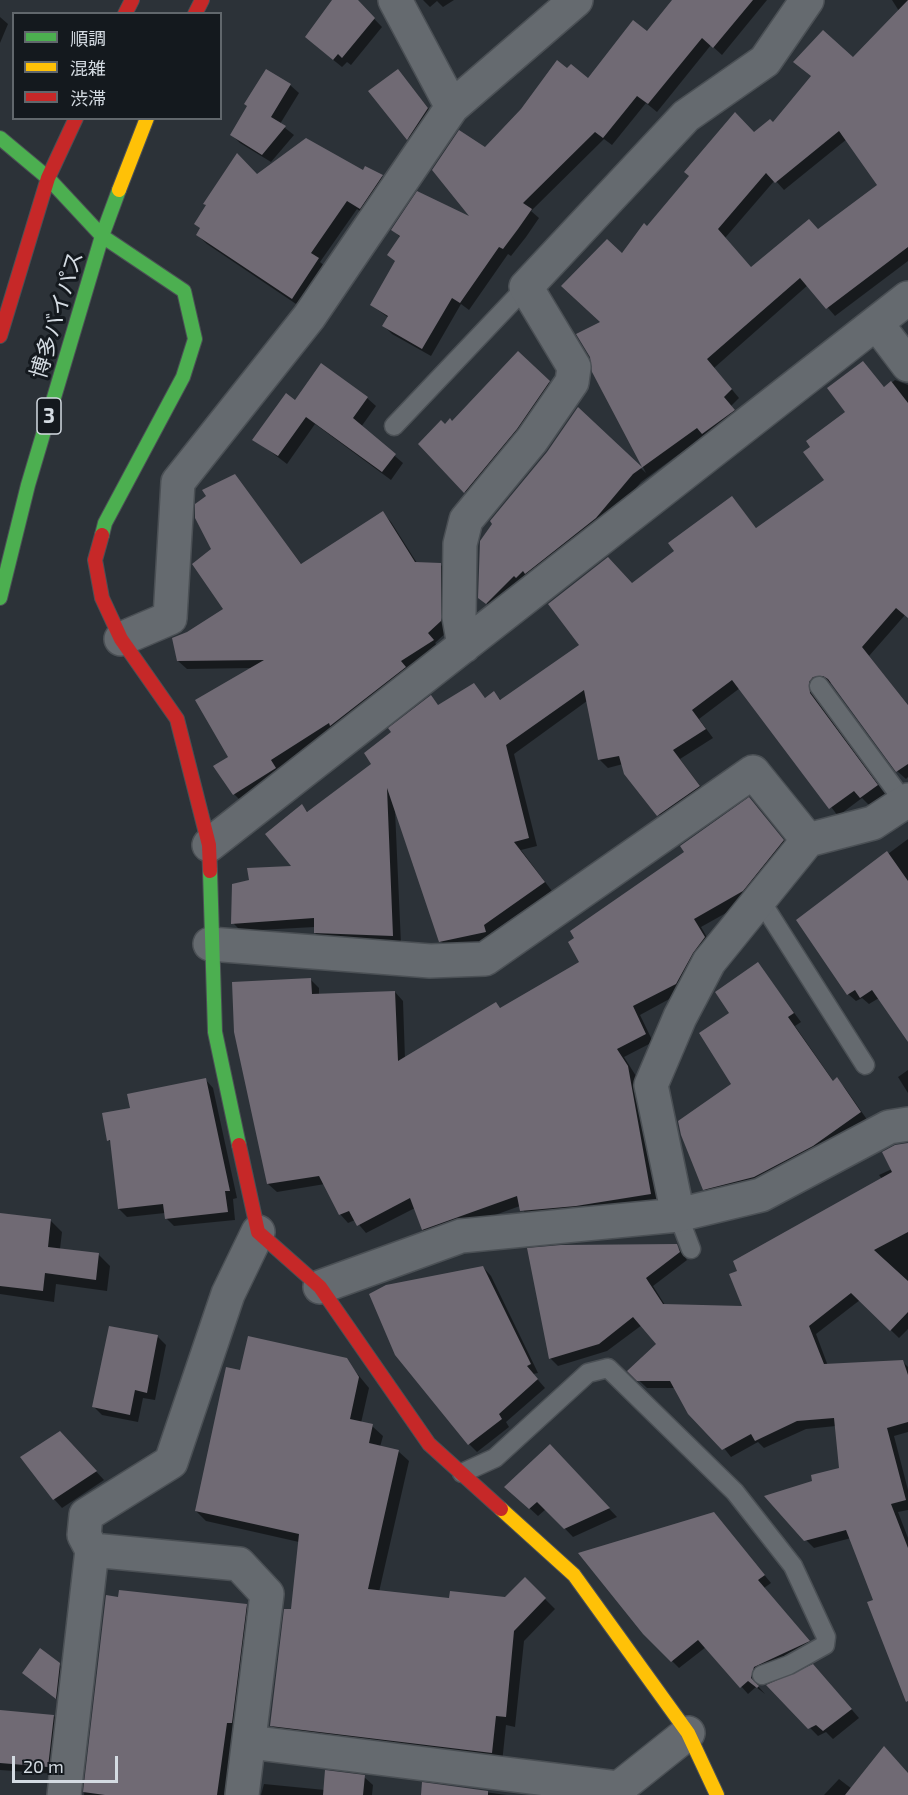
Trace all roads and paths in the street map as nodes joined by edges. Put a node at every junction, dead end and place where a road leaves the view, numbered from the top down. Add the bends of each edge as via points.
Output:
1 (395, 0) edge
2 (576, 0) edge
3 (807, 0) edge
4 (452, 107) junction
5 (75, 120) edge
6 (146, 120) edge
7 (0, 138) edge
8 (48, 178) junction
9 (102, 236) junction
10 (526, 287) junction
11 (908, 298) edge
12 (876, 324) junction
13 (0, 336) edge
14 (908, 365) edge
15 (394, 426) dead end
16 (0, 598) edge
17 (121, 639) junction
18 (464, 646) junction
19 (819, 686) dead end
20 (906, 801) edge
21 (808, 840) junction
22 (209, 845) junction
23 (761, 901) junction
24 (210, 944) junction
25 (865, 1065) dead end
26 (908, 1124) edge
27 (678, 1215) junction
28 (258, 1232) junction
29 (691, 1249) dead end
30 (320, 1287) junction
31 (462, 1473) junction
32 (92, 1550) junction
33 (762, 1675) dead end
34 (688, 1733) junction
35 (249, 1742) junction
36 (616, 1792) edge
37 (64, 1795) edge
38 (242, 1795) edge
39 (717, 1795) edge

1 - 4 street
2 - 4 street
3 - 10 street via 765,61 686,116
4 - 17 street via 309,317 178,482 170,618
5 - 8 main road
6 - 9 main road, 博多バイパス / 3
7 - 8 main road
8 - 9 main road
8 - 13 main road
9 - 16 main road, 博多バイパス / 3 via 28,485
9 - 17 main road via 184,291 195,339 183,377 105,523 95,560 102,598
10 - 15 lane
10 - 18 street via 574,367 572,382 532,440 466,520 460,544 459,617
11 - 12 street
12 - 14 street
12 - 18 street
17 - 22 main road via 177,719
18 - 22 street
19 - 20 lane
20 - 21 street via 873,823
21 - 23 street
21 - 24 street via 753,772 485,959 430,961
22 - 24 main road
23 - 25 lane
23 - 27 street via 709,962 651,1085
24 - 28 main road via 215,1032
26 - 27 street via 889,1126 761,1195
27 - 29 lane
27 - 30 street via 461,1236
28 - 30 main road
28 - 32 street via 228,1293 171,1462 86,1515 84,1535
30 - 31 main road via 429,1444
31 - 33 lane via 495,1458 588,1373 608,1368 735,1492 793,1566 826,1637 825,1645
31 - 34 main road via 574,1575
32 - 35 street via 239,1564 267,1594
32 - 37 street
34 - 36 street
34 - 39 main road
35 - 36 street
35 - 38 street

